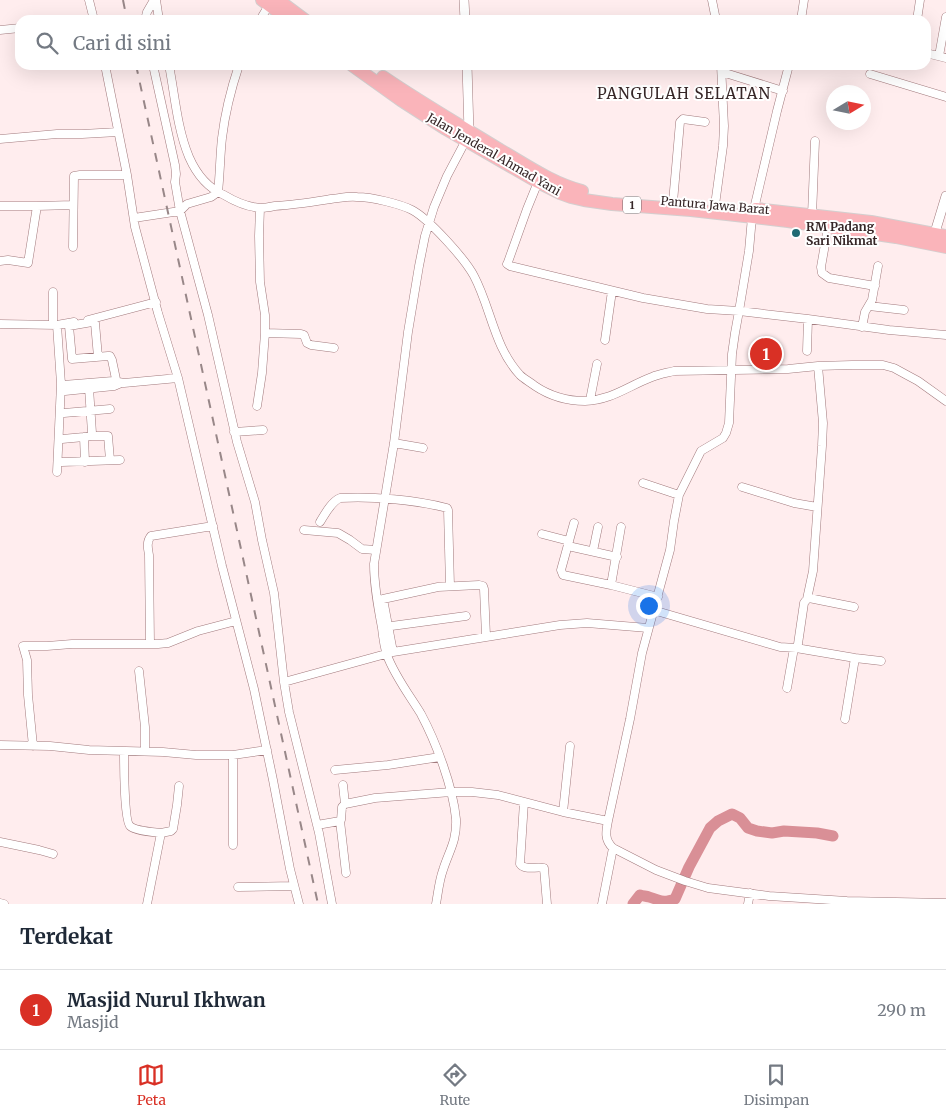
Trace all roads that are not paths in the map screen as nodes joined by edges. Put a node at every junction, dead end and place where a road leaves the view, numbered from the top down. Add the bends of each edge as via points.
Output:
1 (89, 0) edge
2 (155, 0) edge
3 (464, 0) edge
4 (712, 0) edge
5 (804, 0) edge
6 (920, 0) edge
7 (270, 2) edge
8 (90, 15) edge
9 (146, 15) edge
10 (157, 15) edge
11 (263, 15) edge
12 (284, 15) edge
13 (295, 15) edge
14 (465, 15) edge
15 (715, 15) edge
16 (801, 15) edge
17 (917, 15) edge
18 (946, 17) edge
19 (15, 28) edge
20 (0, 30) edge
21 (942, 57) edge
22 (106, 70) edge
23 (154, 70) edge
24 (170, 70) edge
25 (237, 70) edge
26 (359, 70) edge
27 (374, 70) edge
28 (466, 70) edge
29 (722, 70) edge
30 (727, 70) edge
31 (788, 70) edge
32 (870, 74) dead end
33 (783, 91) junction
34 (946, 97) edge
35 (705, 122) dead end
36 (118, 132) junction
37 (468, 136) junction
38 (0, 139) edge
39 (815, 141) dead end
40 (127, 175) junction
41 (538, 182) junction
42 (218, 192) junction
43 (946, 196) edge
44 (673, 202) junction
45 (73, 205) junction
46 (715, 205) junction
47 (0, 206) edge
48 (37, 206) junction
49 (260, 208) junction
50 (180, 211) junction
51 (753, 213) junction
52 (812, 215) junction
53 (134, 218) junction
54 (429, 222) junction
55 (828, 227) junction
56 (937, 237) edge
57 (73, 247) dead end
58 (946, 247) edge
59 (0, 261) edge
60 (878, 266) dead end
61 (875, 286) junction
62 (612, 291) junction
63 (53, 292) dead end
64 (156, 302) junction
65 (869, 306) junction
66 (904, 310) dead end
67 (740, 311) junction
68 (808, 319) junction
69 (0, 324) edge
70 (55, 325) junction
71 (862, 327) junction
72 (265, 334) junction
73 (946, 335) edge
74 (605, 340) dead end
75 (334, 348) dead end
76 (808, 351) dead end
77 (98, 357) junction
78 (72, 359) junction
79 (63, 360) dead end
80 (597, 364) dead end
81 (818, 366) junction
82 (732, 369) junction
83 (178, 378) junction
84 (118, 383) junction
85 (590, 400) junction
86 (946, 401) edge
87 (257, 406) dead end
88 (110, 409) dead end
89 (91, 410) junction
90 (64, 413) dead end
91 (264, 430) dead end
92 (234, 432) junction
93 (88, 436) junction
94 (62, 439) dead end
95 (394, 443) junction
96 (423, 448) dead end
97 (110, 460) junction
98 (120, 460) dead end
99 (62, 462) dead end
100 (85, 462) junction
101 (57, 472) dead end
102 (643, 483) dead end
103 (742, 486) dead end
104 (679, 495) junction
105 (386, 499) junction
106 (817, 507) junction
107 (320, 522) dead end
108 (574, 523) dead end
109 (213, 526) junction
110 (598, 527) dead end
111 (621, 527) dead end
112 (304, 530) dead end
113 (542, 534) dead end
114 (569, 543) junction
115 (376, 550) junction
116 (593, 552) junction
117 (617, 557) junction
118 (611, 584) junction
119 (450, 586) junction
120 (658, 597) junction
121 (806, 599) junction
122 (380, 600) junction
123 (854, 607) dead end
124 (654, 610) junction
125 (466, 616) dead end
126 (236, 621) junction
127 (384, 627) junction
128 (648, 628) junction
129 (486, 636) junction
130 (150, 644) junction
131 (795, 648) junction
132 (390, 653) junction
133 (855, 658) junction
134 (881, 660) dead end
135 (139, 672) dead end
136 (284, 682) junction
137 (787, 688) dead end
138 (845, 719) dead end
139 (0, 745) edge
140 (34, 746) junction
141 (570, 746) dead end
142 (267, 750) junction
143 (124, 751) junction
144 (145, 751) junction
145 (233, 755) junction
146 (440, 757) junction
147 (335, 770) dead end
148 (343, 785) dead end
149 (179, 786) dead end
150 (451, 792) junction
151 (524, 802) junction
152 (346, 804) junction
153 (563, 812) junction
154 (340, 821) junction
155 (608, 821) junction
156 (317, 825) junction
157 (161, 832) junction
158 (0, 842) edge
159 (233, 845) dead end
160 (613, 848) junction
161 (53, 854) dead end
162 (346, 873) dead end
163 (294, 886) junction
164 (238, 887) dead end
165 (750, 893) junction
166 (0, 903) edge
167 (4, 904) edge
168 (147, 904) edge
169 (298, 904) edge
170 (332, 904) edge
171 (436, 904) edge
172 (548, 904) edge
173 (602, 904) edge
174 (748, 904) edge
175 (928, 904) edge
176 (946, 904) edge

1 - 8 street
2 - 9 street
2 - 10 street
3 - 14 street
4 - 15 street
5 - 16 street
6 - 17 street
7 - 11 street
7 - 12 highway
7 - 13 highway
18 - 21 street
19 - 20 street
22 - 36 street
23 - 50 street via 175,165
24 - 42 street via 179,125 190,159 206,183
25 - 42 street via 224,124
26 - 37 highway, Jalan Jenderal Ahmad Yani / 1 via 401,100
27 - 37 highway, Pantura Jawa Barat / 1
28 - 37 street
29 - 46 street via 723,146
30 - 33 street
31 - 33 street
32 - 34 street
33 - 51 street
35 - 44 street via 682,119 680,122
36 - 38 street
36 - 40 street
37 - 41 highway, Jalan Jenderal Ahmad Yani / 1
37 - 44 highway, Pantura Jawa Barat / 1 via 575,189 608,196
37 - 54 street via 447,176
39 - 52 street
40 - 45 street via 74,176
40 - 53 street
41 - 51 highway, Jalan Jenderal Ahmad Yani / 1 via 584,200
41 - 62 street via 508,264
42 - 49 street
42 - 50 street via 211,198 187,204
43 - 56 street
44 - 46 highway, Pantura Jawa Barat / 1
45 - 48 street
45 - 57 street
46 - 51 highway, Pantura Jawa Barat / 1
47 - 48 street
48 - 59 street via 28,263
49 - 54 street via 357,197 403,206
49 - 72 street via 260,282
50 - 53 street
50 - 92 street via 208,315
51 - 52 highway, Pantura Jawa Barat / 1
51 - 55 highway, Jalan Jenderal Ahmad Yani / 1
51 - 67 street
52 - 56 highway, Pantura Jawa Barat / 1 via 870,222
53 - 64 street
54 - 85 street via 464,259 474,275 500,344 521,376 555,396
54 - 95 street via 408,332
55 - 56 highway, Jalan Jenderal Ahmad Yani / 1
55 - 61 street via 822,273 829,278
56 - 58 highway, Jalan Jenderal Ahmad Yani / 1
60 - 61 street
61 - 65 street
62 - 67 street via 707,309
62 - 74 street
63 - 70 street
64 - 70 street via 97,318
64 - 83 street
65 - 66 street
65 - 71 street
67 - 68 street
67 - 82 street via 734,333
68 - 71 street
68 - 76 street
69 - 70 street
70 - 101 street via 61,384
71 - 73 street
72 - 75 street via 302,334 311,345
72 - 87 street
77 - 78 street
77 - 78 street via 95,324 92,322 69,326
77 - 84 street via 111,357
78 - 79 street
80 - 85 street
81 - 82 street
81 - 86 street via 876,365 894,368
81 - 106 street via 823,423
82 - 85 street via 674,371 618,393
82 - 104 street via 726,433 701,451
83 - 84 street
83 - 109 street
84 - 89 street via 89,386
88 - 89 street
89 - 90 street
89 - 93 street via 92,433
91 - 92 street
92 - 136 street via 255,502 274,593
93 - 94 street
93 - 97 street via 108,436
93 - 100 street
95 - 96 street
95 - 105 street
97 - 98 street
97 - 100 street
99 - 100 street
102 - 104 street
103 - 106 street
104 - 120 street
105 - 107 street via 340,498
105 - 115 street
105 - 119 street via 447,508
106 - 121 street via 813,571
108 - 114 street
109 - 126 street
109 - 130 street via 150,537
110 - 116 street
111 - 117 street
112 - 115 street via 338,533 362,549
113 - 114 street
114 - 116 street
114 - 118 street via 561,570 563,575
115 - 122 street via 374,577
116 - 117 street
117 - 118 street
118 - 120 street
119 - 122 street
119 - 129 street via 483,586
120 - 124 street
121 - 123 street
121 - 131 street
122 - 127 street
124 - 128 street
124 - 131 street via 780,647
125 - 127 street
126 - 130 street via 168,643
126 - 142 street
127 - 132 street
128 - 129 street via 573,623
128 - 155 street
129 - 132 street
130 - 140 street via 23,646
131 - 133 street
131 - 137 street
132 - 136 street
132 - 146 street via 392,665
133 - 134 street
133 - 138 street
135 - 144 street
136 - 156 street
139 - 140 street
140 - 143 street
141 - 153 street
142 - 145 street
142 - 163 street
143 - 144 street
143 - 157 street via 128,823 136,830
144 - 145 street
145 - 159 street
146 - 147 street via 388,766
146 - 150 street
148 - 152 street
149 - 157 street via 173,828
150 - 151 street via 487,794
150 - 152 street via 375,798
150 - 171 street via 456,817 454,841 443,870
151 - 153 street
151 - 172 street via 520,864 544,868
152 - 154 street via 342,807
153 - 155 street
154 - 156 street
154 - 162 street
155 - 160 street via 606,838
156 - 170 street
157 - 168 street
158 - 161 street
160 - 165 street via 656,870 708,888
160 - 173 street
163 - 164 street
163 - 169 street
165 - 174 street
165 - 175 street
166 - 167 street
175 - 176 street

